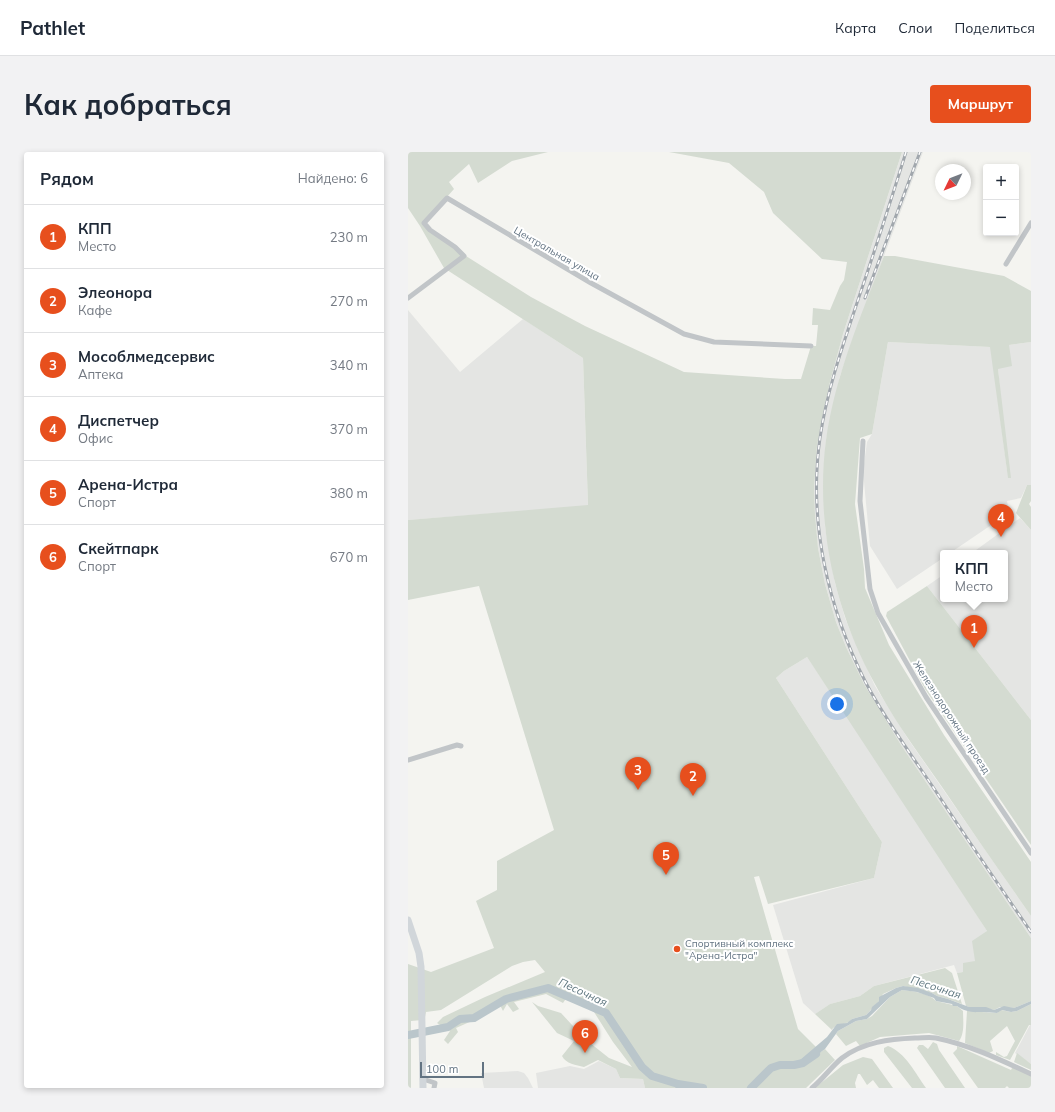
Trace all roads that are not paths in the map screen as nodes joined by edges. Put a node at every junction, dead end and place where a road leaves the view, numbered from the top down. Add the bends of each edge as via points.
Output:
1 (1031, 223) edge
2 (1006, 264) dead end
3 (408, 298) edge
4 (810, 346) dead end
5 (863, 441) dead end
6 (461, 746) dead end
7 (408, 760) edge
8 (1031, 853) edge
9 (408, 920) edge
10 (1031, 1074) edge
11 (423, 1079) junction
12 (423, 1088) edge
13 (434, 1088) edge
14 (812, 1088) edge

1 - 2 street
3 - 4 street, Центральная улица via 464,256 424,223 447,198 591,283 684,334 714,342
5 - 8 street, Железнодорожный проезд via 860,501 870,589 878,613 926,697
6 - 7 street
9 - 11 main road via 419,953
10 - 14 street via 963,1045 935,1038 881,1040 843,1058
11 - 12 main road
11 - 13 street via 435,1083

